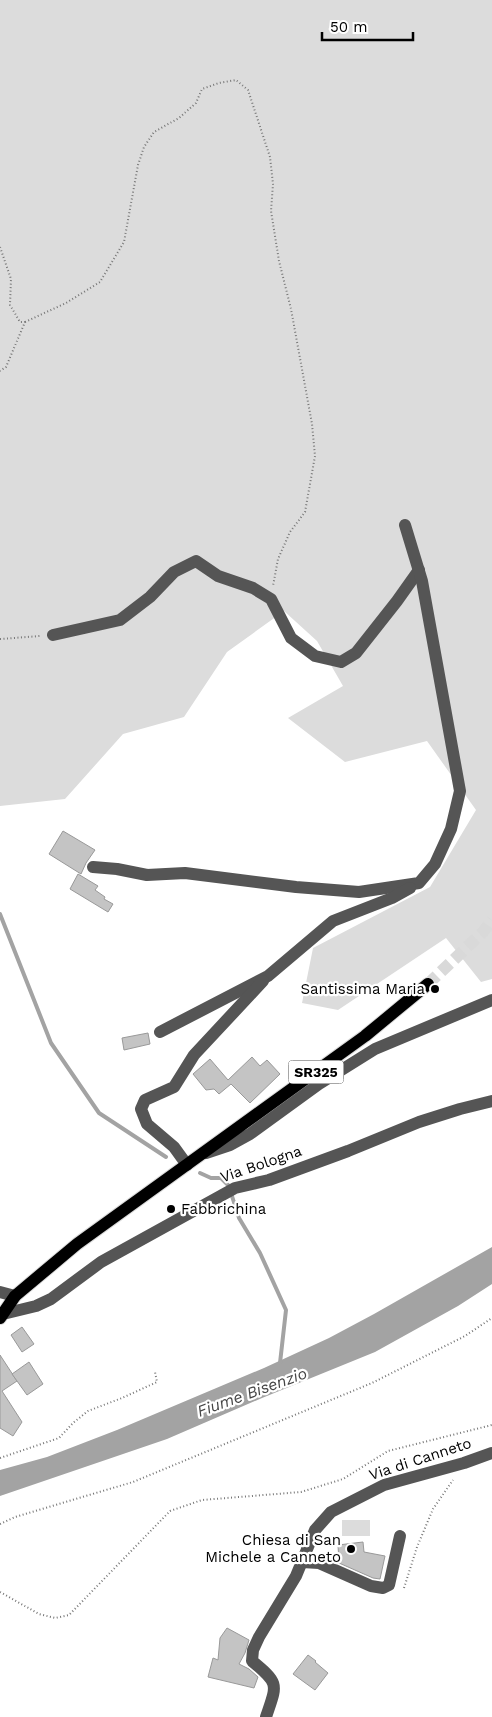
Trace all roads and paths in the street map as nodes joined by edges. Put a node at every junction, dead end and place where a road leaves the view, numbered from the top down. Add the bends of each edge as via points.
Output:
1 (0, 247) edge
2 (25, 322) junction
3 (0, 371) edge
4 (405, 525) dead end
5 (419, 570) junction
6 (271, 599) junction
7 (53, 635) joint
8 (0, 639) edge
9 (92, 866) dead end
10 (419, 883) junction
11 (268, 976) junction
12 (428, 984) tunnel mouth
13 (492, 1000) edge
14 (160, 1032) dead end
15 (492, 1101) edge
16 (201, 1155) junction
17 (187, 1165) junction
18 (0, 1292) edge
19 (15, 1296) junction
20 (1, 1316) edge
21 (492, 1318) edge
22 (155, 1372) dead end
23 (492, 1425) edge
24 (492, 1453) edge
25 (0, 1458) edge
26 (464, 1463) junction
27 (0, 1524) edge
28 (400, 1536) dead end
29 (302, 1562) junction
30 (404, 1588) dead end
31 (0, 1592) edge
32 (266, 1717) edge

1 - 2 path via 11,279 10,305 20,322
2 - 3 path via 6,367
2 - 6 path via 66,303 100,282 124,242 138,165 154,132 179,118 196,102 202,89 236,80 248,90 270,157 274,184 270,211 291,309 316,456 305,512 290,532 278,558
4 - 5 street
5 - 6 street via 356,653 341,662 315,656 291,638
5 - 10 street via 460,791 452,829 435,864
6 - 7 street via 253,588 218,576 196,561 174,572 150,597 120,620
7 - 8 path
9 - 10 street via 147,875 185,873 359,892
10 - 11 street via 392,898 333,921
11 - 14 street
11 - 17 street via 194,1055 174,1088 145,1100 141,1109 147,1124 174,1147
12 - 16 main road, Via Bologna / SR325 via 365,1036
13 - 16 street, Via Bologna via 376,1049 319,1084 250,1134
15 - 20 street, Via Bologna via 419,1122 269,1180 235,1188 101,1262 51,1299
16 - 17 main road, Via Bologna / SR325
17 - 19 main road, Via Bologna / SR325 via 77,1244
18 - 19 street
19 - 20 main road, Via Bologna / SR325
21 - 27 path via 465,1336 363,1387 133,1482
22 - 25 path via 157,1382 88,1411 59,1438
23 - 31 path via 388,1451 343,1479 301,1492 202,1500 170,1511 69,1615 55,1618 39,1614
24 - 26 street, Via di Canneto
26 - 29 street, Via di Canneto via 384,1485 331,1512 315,1530
26 - 30 path via 433,1509
28 - 29 street via 389,1585 383,1588 370,1586 319,1563
29 - 32 street, Via di Canneto via 252,1650 252,1661 275,1683

